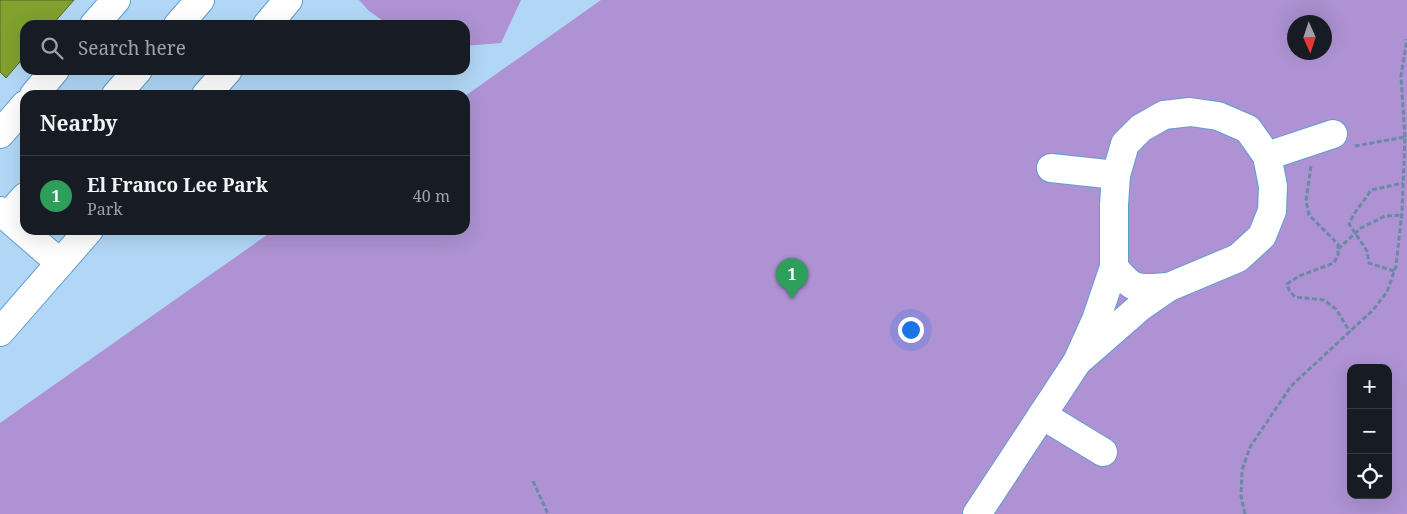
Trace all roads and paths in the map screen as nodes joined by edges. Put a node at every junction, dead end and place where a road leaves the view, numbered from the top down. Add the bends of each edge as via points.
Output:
1 (116, 0) edge
2 (200, 0) edge
3 (288, 0) edge
4 (98, 20) edge
5 (182, 20) edge
6 (271, 20) edge
7 (1407, 39) edge
8 (51, 75) edge
9 (134, 75) edge
10 (224, 75) edge
11 (38, 90) edge
12 (120, 90) edge
13 (210, 90) edge
14 (20, 111) edge
15 (0, 134) edge
16 (1405, 137) junction
17 (1343, 140) joint
18 (1266, 156) junction
19 (1312, 160) dead end
20 (1051, 168) dead end
21 (1116, 175) junction
22 (1403, 183) junction
23 (20, 201) edge
24 (4, 214) edge
25 (1402, 215) junction
26 (20, 228) edge
27 (1355, 234) junction
28 (28, 235) edge
29 (85, 235) edge
30 (1338, 250) junction
31 (60, 263) junction
32 (1114, 267) junction
33 (1394, 271) junction
34 (1169, 287) junction
35 (0, 332) edge
36 (1350, 332) junction
37 (1077, 362) junction
38 (1042, 415) junction
39 (1103, 452) dead end
40 (533, 481) dead end
41 (548, 514) edge
42 (977, 514) edge
43 (1245, 514) edge

1 - 4 street
2 - 5 street
3 - 6 street
7 - 16 path via 1401,76
8 - 11 street
9 - 12 street
10 - 13 street
14 - 15 street
16 - 17 path
16 - 22 path
17 - 18 street
18 - 21 street via 1248,129 1218,116 1190,112 1164,115 1141,128 1125,144
18 - 34 street via 1273,186 1272,211 1262,236 1238,258
19 - 30 path via 1306,201 1310,215 1338,244
20 - 21 street
21 - 32 street
22 - 25 path
22 - 27 path via 1371,190 1349,224
23 - 24 street
24 - 26 street
25 - 27 path via 1385,216
25 - 33 path
27 - 30 path
27 - 33 path via 1367,251 1369,263
28 - 31 street
29 - 31 street
30 - 36 path via 1334,262 1287,284 1295,297 1324,300 1336,310
31 - 35 street
32 - 34 street via 1127,283 1140,288
32 - 37 street
33 - 36 path via 1387,292
34 - 37 street via 1140,307
36 - 43 path via 1291,386 1250,447 1242,470 1241,496
37 - 38 street
38 - 39 street
38 - 42 street
40 - 41 path

